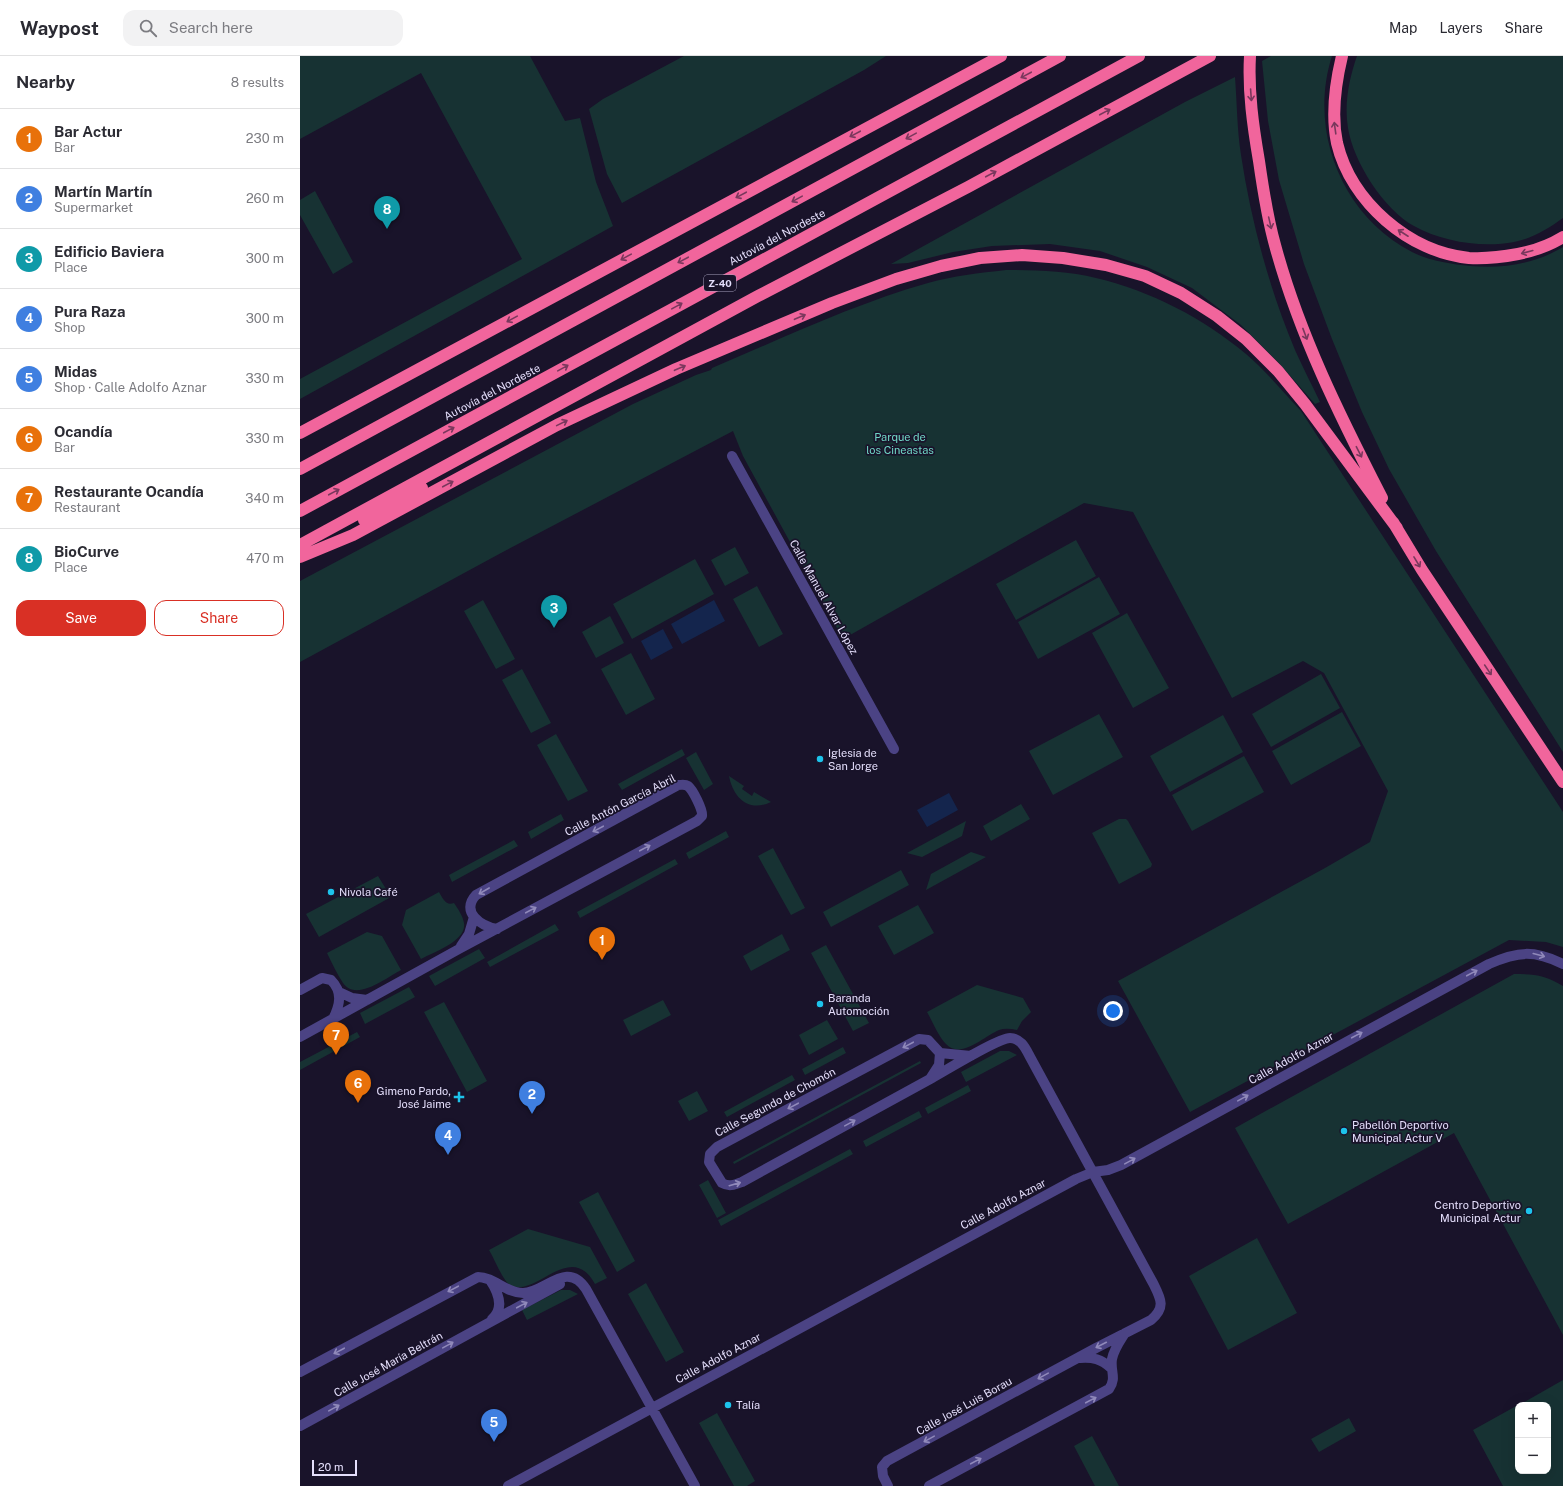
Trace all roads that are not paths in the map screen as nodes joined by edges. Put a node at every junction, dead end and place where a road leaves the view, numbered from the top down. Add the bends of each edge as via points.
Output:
1 (983, 56) edge
2 (1001, 56) edge
3 (1060, 56) edge
4 (1139, 56) edge
5 (1250, 56) edge
6 (1342, 56) edge
7 (1205, 58) edge
8 (918, 100) junction
9 (968, 186) junction
10 (1563, 237) edge
11 (300, 434) edge
12 (732, 456) dead end
13 (300, 469) edge
14 (300, 511) edge
15 (1397, 528) junction
16 (300, 545) edge
17 (300, 556) edge
18 (894, 749) dead end
19 (1563, 782) edge
20 (474, 918) junction
21 (497, 929) junction
22 (459, 949) junction
23 (1563, 964) edge
24 (300, 990) edge
25 (340, 992) junction
26 (367, 1000) junction
27 (333, 1019) junction
28 (300, 1037) edge
29 (940, 1052) junction
30 (971, 1056) junction
31 (930, 1079) junction
32 (1093, 1172) junction
33 (572, 1278) junction
34 (489, 1279) junction
35 (488, 1323) junction
36 (1125, 1333) junction
37 (1077, 1358) junction
38 (1111, 1368) junction
39 (300, 1372) edge
40 (652, 1408) junction
41 (300, 1426) edge
42 (508, 1486) edge
43 (695, 1486) edge
44 (888, 1486) edge
45 (929, 1486) edge

1 - 8 highway
2 - 8 highway
3 -> 13 highway
14 -> 4 highway, Autovía del Nordeste / Z-40
5 -> 15 highway via 1252,122 1265,200 1291,298 1331,396
10 -> 6 highway via 1529,252 1501,258 1469,258 1437,251 1405,235 1384,220 1362,198 1349,175 1338,144 1333,112 1336,80
9 -> 7 highway
8 -> 11 highway
9 - 16 highway via 751,300
9 - 17 highway via 762,303
12 - 18 street, Calle Manuel Alvar López
17 -> 15 highway via 353,535 557,425 676,369 896,279 980,258 1022,255 1106,265 1145,276 1181,293 1217,316 1246,339 1301,398
15 -> 19 highway via 1422,570
20 - 21 street via 486,926
21 -> 20 street, Calle Antón García Abril via 700,819 702,811 691,790 688,786 678,785 481,892 470,904
20 - 22 street, Calle Antón García Abril via 469,934
21 - 22 street, Calle Antón García Abril
22 - 26 street, Calle Antón García Abril
32 -> 23 street, Calle Adolfo Aznar via 1121,1165 1489,964 1514,955 1533,953
24 - 25 street via 326,978 334,983
25 - 26 street via 352,998
25 - 27 street
26 - 27 street, Calle Antón García Abril
27 - 28 street, Calle Antón García Abril
29 - 30 street
29 - 31 street via 939,1065
29 -> 31 street, Calle Segundo de Chomón via 928,1040 919,1039 717,1147 710,1154 710,1162 722,1183 730,1186 736,1184
30 - 31 street, Calle Segundo de Chomón
30 - 32 street, Calle Segundo de Chomón via 1008,1038 1014,1038 1022,1043
32 - 36 street, Calle José Luis Borau via 1161,1302 1161,1308 1151,1320
32 - 40 street, Calle Adolfo Aznar via 1069,1182
33 - 34 street via 562,1278 524,1293 514,1292
35 -> 33 street, Calle José María Beltrán
33 - 40 street via 580,1280 586,1289
34 - 35 street, Calle José María Beltrán via 498,1295 500,1307 497,1315
34 -> 39 street via 471,1279
41 -> 35 street, Calle José María Beltrán
36 -> 37 street, Calle José Luis Borau
36 - 38 street via 1113,1356
37 - 38 street via 1092,1357 1103,1361
37 -> 44 street, Calle José Luis Borau via 887,1461 882,1467
45 -> 38 street via 1108,1389 1114,1376
40 - 42 street, Calle Adolfo Aznar
40 - 43 street

